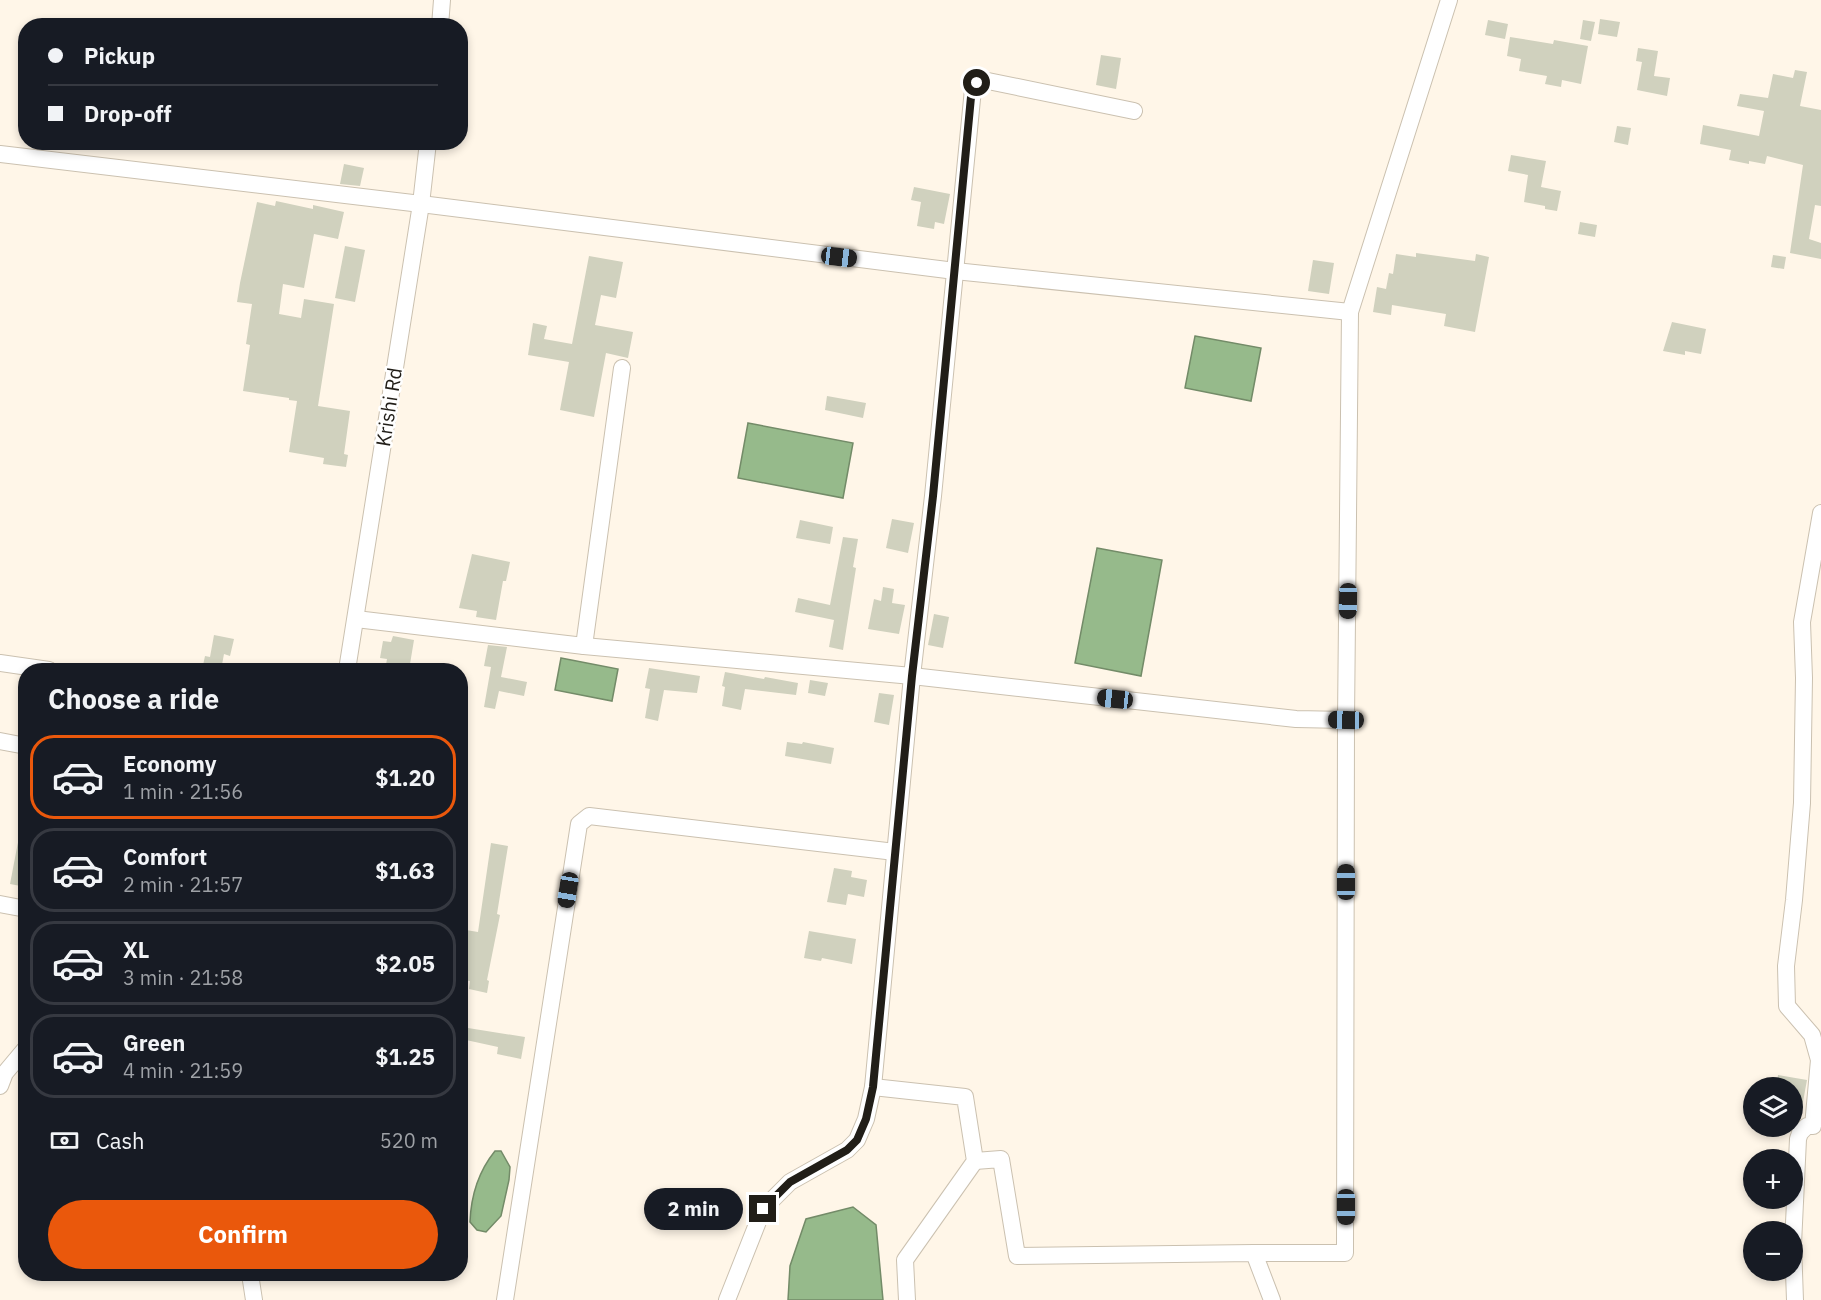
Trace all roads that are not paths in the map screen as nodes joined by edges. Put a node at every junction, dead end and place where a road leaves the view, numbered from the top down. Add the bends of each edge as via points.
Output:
1 (442, 0) edge
2 (1449, 0) edge
3 (441, 18) edge
4 (1134, 111) dead end
5 (427, 150) edge
6 (0, 154) edge
7 (421, 204) junction
8 (955, 272) junction
9 (1350, 312) junction
10 (622, 368) dead end
11 (1821, 513) edge
12 (356, 619) junction
13 (584, 646) junction
14 (0, 663) edge
15 (348, 663) edge
16 (18, 666) edge
17 (912, 676) junction
18 (1346, 720) junction
19 (0, 741) edge
20 (18, 744) edge
21 (895, 852) junction
22 (0, 904) edge
23 (18, 907) edge
24 (18, 1058) edge
25 (0, 1086) edge
26 (873, 1087) junction
27 (1817, 1127) edge
28 (975, 1161) junction
29 (1254, 1253) junction
30 (251, 1281) edge
31 (254, 1300) edge
32 (504, 1300) edge
33 (727, 1300) edge
34 (907, 1300) edge
35 (1272, 1300) edge
36 (1795, 1300) edge

1 - 3 street
2 - 9 street
4 - 8 street via 988,81 977,83 971,97
5 - 7 street, Krishi Rd
6 - 7 street
7 - 8 street
7 - 12 street, Krishi Rd
8 - 9 street
8 - 17 street
9 - 18 street
10 - 13 street
11 - 27 street via 1802,622 1802,803 1786,966 1788,1006 1812,1035 1819,1060
12 - 13 street
12 - 15 street, Krishi Rd
13 - 17 street
14 - 16 street
17 - 18 street via 1296,719
17 - 21 street
18 - 29 street via 1346,1254
19 - 20 street
21 - 26 street
21 - 32 street via 589,816 579,824
22 - 23 street
24 - 25 street
26 - 28 street via 964,1097
26 - 33 street via 857,1140 847,1150 790,1182 763,1209
27 - 36 street via 1807,1126 1798,1139 1793,1244
28 - 29 street via 1001,1159 1017,1256
28 - 34 street via 905,1260
29 - 35 street
30 - 31 street

